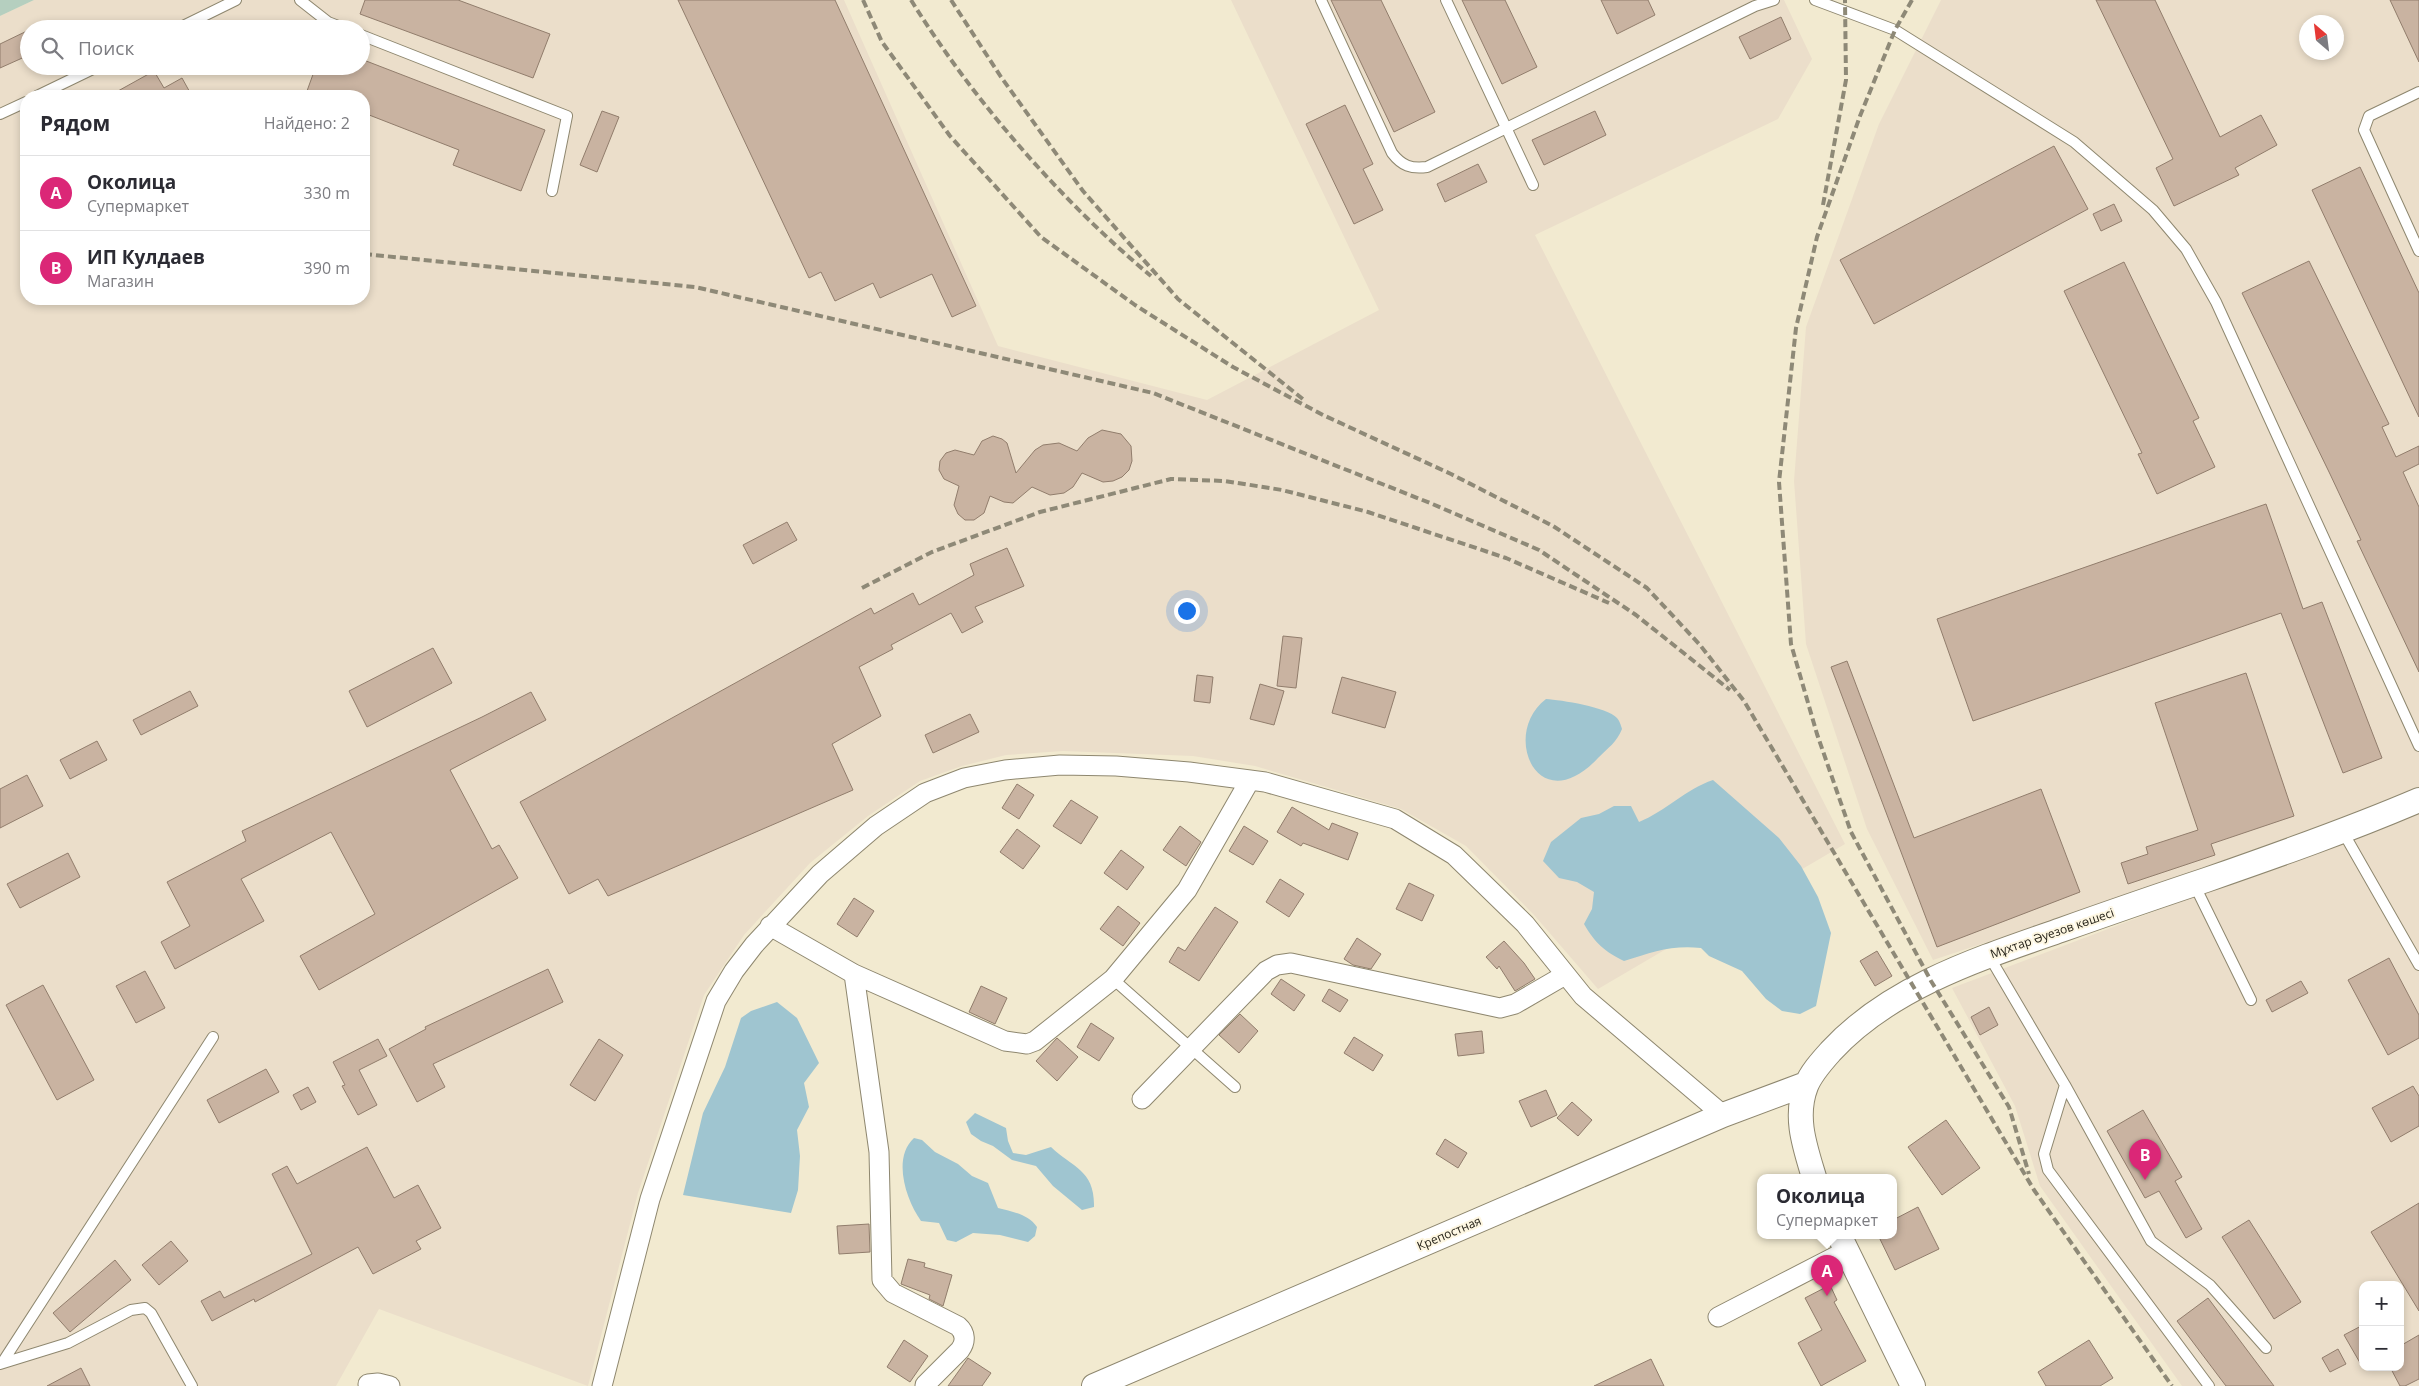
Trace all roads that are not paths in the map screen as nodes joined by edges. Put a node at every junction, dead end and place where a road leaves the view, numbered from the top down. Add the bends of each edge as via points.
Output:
1 (236, 0) edge
2 (300, 0) edge
3 (1321, 0) edge
4 (1446, 0) edge
5 (1774, 0) edge
6 (1815, 0) edge
7 (195, 20) edge
8 (325, 20) edge
9 (370, 39) edge
10 (80, 75) edge
11 (49, 90) edge
12 (2419, 92) edge
13 (20, 105) edge
14 (0, 114) edge
15 (1506, 128) junction
16 (1534, 186) dead end
17 (552, 191) dead end
18 (2419, 251) edge
19 (2419, 746) edge
20 (1250, 780) junction
21 (2419, 800) edge
22 (2343, 832) junction
23 (2194, 884) junction
24 (770, 926) junction
25 (1988, 955) junction
26 (2419, 965) edge
27 (854, 974) junction
28 (1565, 975) junction
29 (1113, 979) junction
30 (2251, 1000) dead end
31 (213, 1037) dead end
32 (1192, 1049) junction
33 (1806, 1084) junction
34 (2065, 1085) junction
35 (1235, 1087) dead end
36 (1142, 1098) dead end
37 (1723, 1115) junction
38 (1813, 1174) edge
39 (1842, 1243) edge
40 (1718, 1317) dead end
41 (2266, 1348) dead end
42 (1, 1363) edge
43 (366, 1385) edge
44 (192, 1386) edge
45 (390, 1386) edge
46 (602, 1386) edge
47 (925, 1386) edge
48 (1094, 1386) edge
49 (1913, 1386) edge
50 (2209, 1386) edge

1 - 7 lane
2 - 8 lane
3 - 15 lane via 1392,153 1402,164 1409,168 1427,167
4 - 15 lane
5 - 15 lane via 1755,6
6 - 19 lane via 1895,30 2074,142 2153,210 2186,249 2216,302
9 - 17 lane via 567,116
10 - 11 lane
12 - 18 lane via 2369,116 2364,130
13 - 14 lane
15 - 16 lane
20 - 24 street via 1189,772 1060,765 964,778 925,793 876,826 820,874
20 - 28 street via 1395,819 1454,855 1525,924
20 - 29 street via 1187,890
21 - 22 street, Мұхтар Әуезов көшесі
22 - 23 street, Мұхтар Әуезов көшесі
22 - 26 lane
23 - 25 street, Мұхтар Әуезов көшесі
23 - 30 lane
24 - 27 street
24 - 46 street via 734,971 716,1001 650,1200
25 - 33 street, Мұхтар Әуезов көшесі via 1931,981 1862,1022 1823,1060
25 - 34 lane
27 - 29 street via 1005,1041 1026,1044 1041,1036
27 - 47 street via 879,1152 882,1280 893,1293 958,1326 965,1338 960,1350
28 - 32 street via 1515,1004 1500,1008 1285,963 1266,971
28 - 37 street via 1583,996
29 - 32 lane
31 - 42 lane
32 - 35 lane
32 - 36 street
33 - 37 street, Крепостная
33 - 38 street, Мұхтар Әуезов көшесі via 1800,1116 1802,1138
34 - 41 lane via 2151,1241 2210,1285
34 - 50 lane via 2044,1154 2048,1170
37 - 48 street, Крепостная
39 - 40 street
39 - 49 street
42 - 44 lane via 68,1343 131,1310 145,1308 154,1318
43 - 45 street

